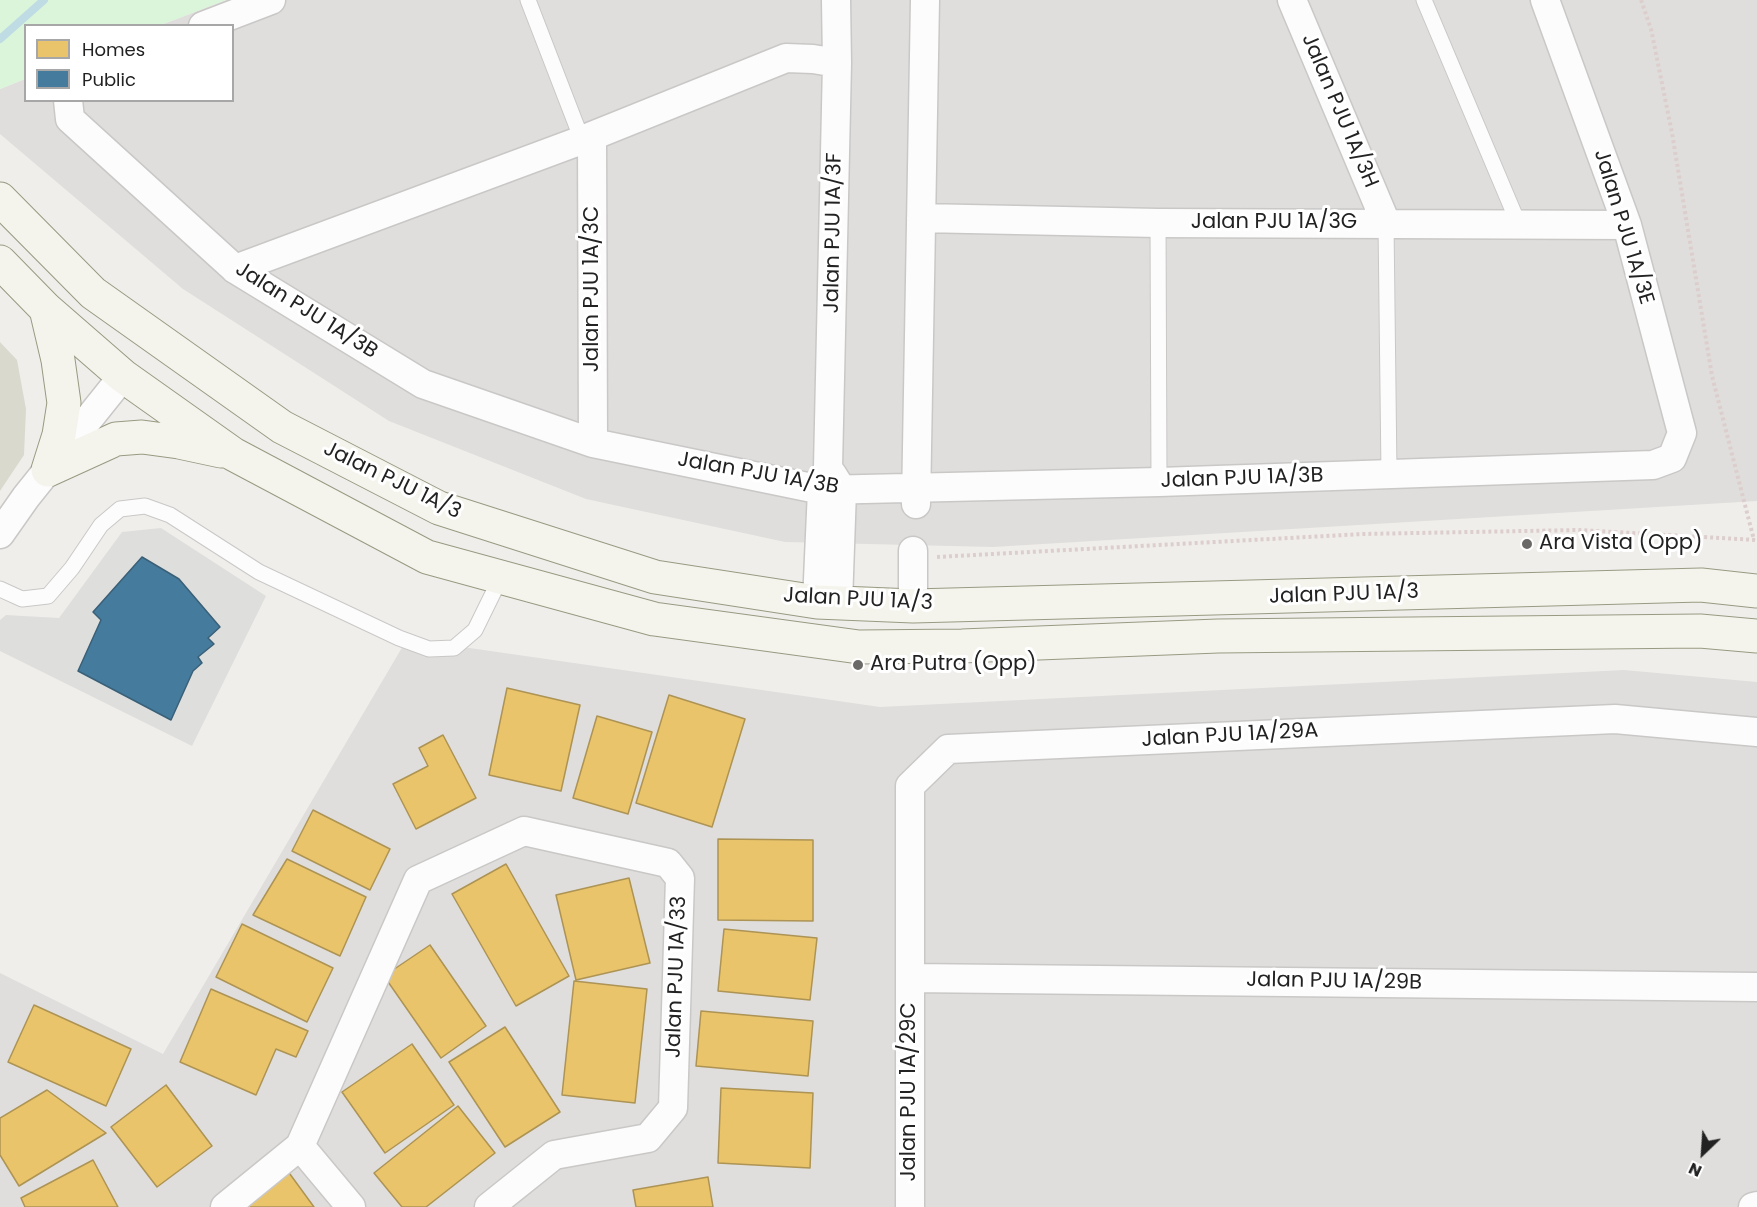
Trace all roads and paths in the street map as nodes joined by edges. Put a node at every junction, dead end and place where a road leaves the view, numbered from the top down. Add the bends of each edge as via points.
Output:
1 (271, 0) edge
2 (528, 0) edge
3 (836, 0) edge
4 (925, 0) edge
5 (1292, 0) edge
6 (1424, 0) edge
7 (1545, 0) edge
8 (1641, 0) edge
9 (208, 24) edge
10 (837, 63) junction
11 (68, 102) edge
12 (587, 138) junction
13 (0, 199) edge
14 (921, 218) junction
15 (1158, 223) junction
16 (1386, 223) junction
17 (1519, 225) junction
18 (1627, 225) junction
19 (0, 262) edge
20 (235, 269) junction
21 (93, 293) junction
22 (46, 309) junction
23 (123, 376) junction
24 (593, 443) junction
25 (233, 454) junction
26 (1672, 458) joint
27 (48, 470) junction
28 (1389, 474) junction
29 (831, 482) junction
30 (1159, 482) junction
31 (916, 496) junction
32 (0, 534) edge
33 (1756, 540) edge
34 (913, 555) joint
35 (501, 577) junction
36 (0, 589) edge
37 (1757, 591) edge
38 (827, 602) junction
39 (913, 606) junction
40 (1757, 636) edge
41 (1757, 732) edge
42 (910, 978) junction
43 (1757, 987) edge
44 (300, 1146) junction
45 (225, 1207) edge
46 (351, 1207) edge
47 (489, 1207) edge
48 (910, 1207) edge

1 - 9 street
2 - 12 lane
3 - 10 street, Jalan PJU 1A/3F
4 - 14 street
5 - 16 street, Jalan PJU 1A/3H
6 - 17 lane
7 - 18 street, Jalan PJU 1A/3E
8 - 33 path via 1651,29 1671,132 1712,376
10 - 12 street via 786,58
10 - 29 street, Jalan PJU 1A/3F
11 - 20 street, Jalan PJU 1A/3B via 70,119
12 - 20 street
12 - 24 street, Jalan PJU 1A/3C
13 - 21 street, Jalan PJU 1A/3
14 - 15 street, Jalan PJU 1A/3G
14 - 31 street
15 - 16 street, Jalan PJU 1A/3G
15 - 30 lane
16 - 17 street, Jalan PJU 1A/3G
16 - 28 lane
17 - 18 street, Jalan PJU 1A/3G
18 - 26 street, Jalan PJU 1A/3E via 1682,433
19 - 22 street, Jalan PJU 1A/3
20 - 24 street, Jalan PJU 1A/3B via 423,384
21 - 23 street via 123,357
21 - 38 street, Jalan PJU 1A/3 via 282,427 439,508 655,577
22 - 23 street, Jalan PJU 1A/3
22 - 27 street via 64,403
23 - 25 street, Jalan PJU 1A/3
23 - 27 street
24 - 29 street, Jalan PJU 1A/3B
25 - 27 street via 142,437 116,439
25 - 35 street, Jalan PJU 1A/3 via 428,557
26 - 28 street, Jalan PJU 1A/3B via 1653,465
27 - 32 street
28 - 30 street, Jalan PJU 1A/3B
29 - 31 street, Jalan PJU 1A/3B
29 - 38 street, Jalan PJU 1A/3F
30 - 31 street, Jalan PJU 1A/3B
33 - 34 path via 1578,530 1375,534
34 - 39 street
35 - 36 lane via 475,630 454,648 429,649 259,572 170,515 145,506 120,509 101,525 48,596 22,599
35 - 40 street, Jalan PJU 1A/3 via 654,619 859,646 1241,636 1700,631
37 - 39 street, Jalan PJU 1A/3 via 1701,585
38 - 39 street, Jalan PJU 1A/3
41 - 42 street, Jalan PJU 1A/29A via 1615,719 948,749 910,786
42 - 43 street, Jalan PJU 1A/29B
42 - 48 street, Jalan PJU 1A/29C
44 - 45 street, Jalan PJU 1A/33
44 - 46 street
44 - 47 street, Jalan PJU 1A/33 via 418,880 524,831 668,863 680,878 673,1108 648,1138 554,1155

